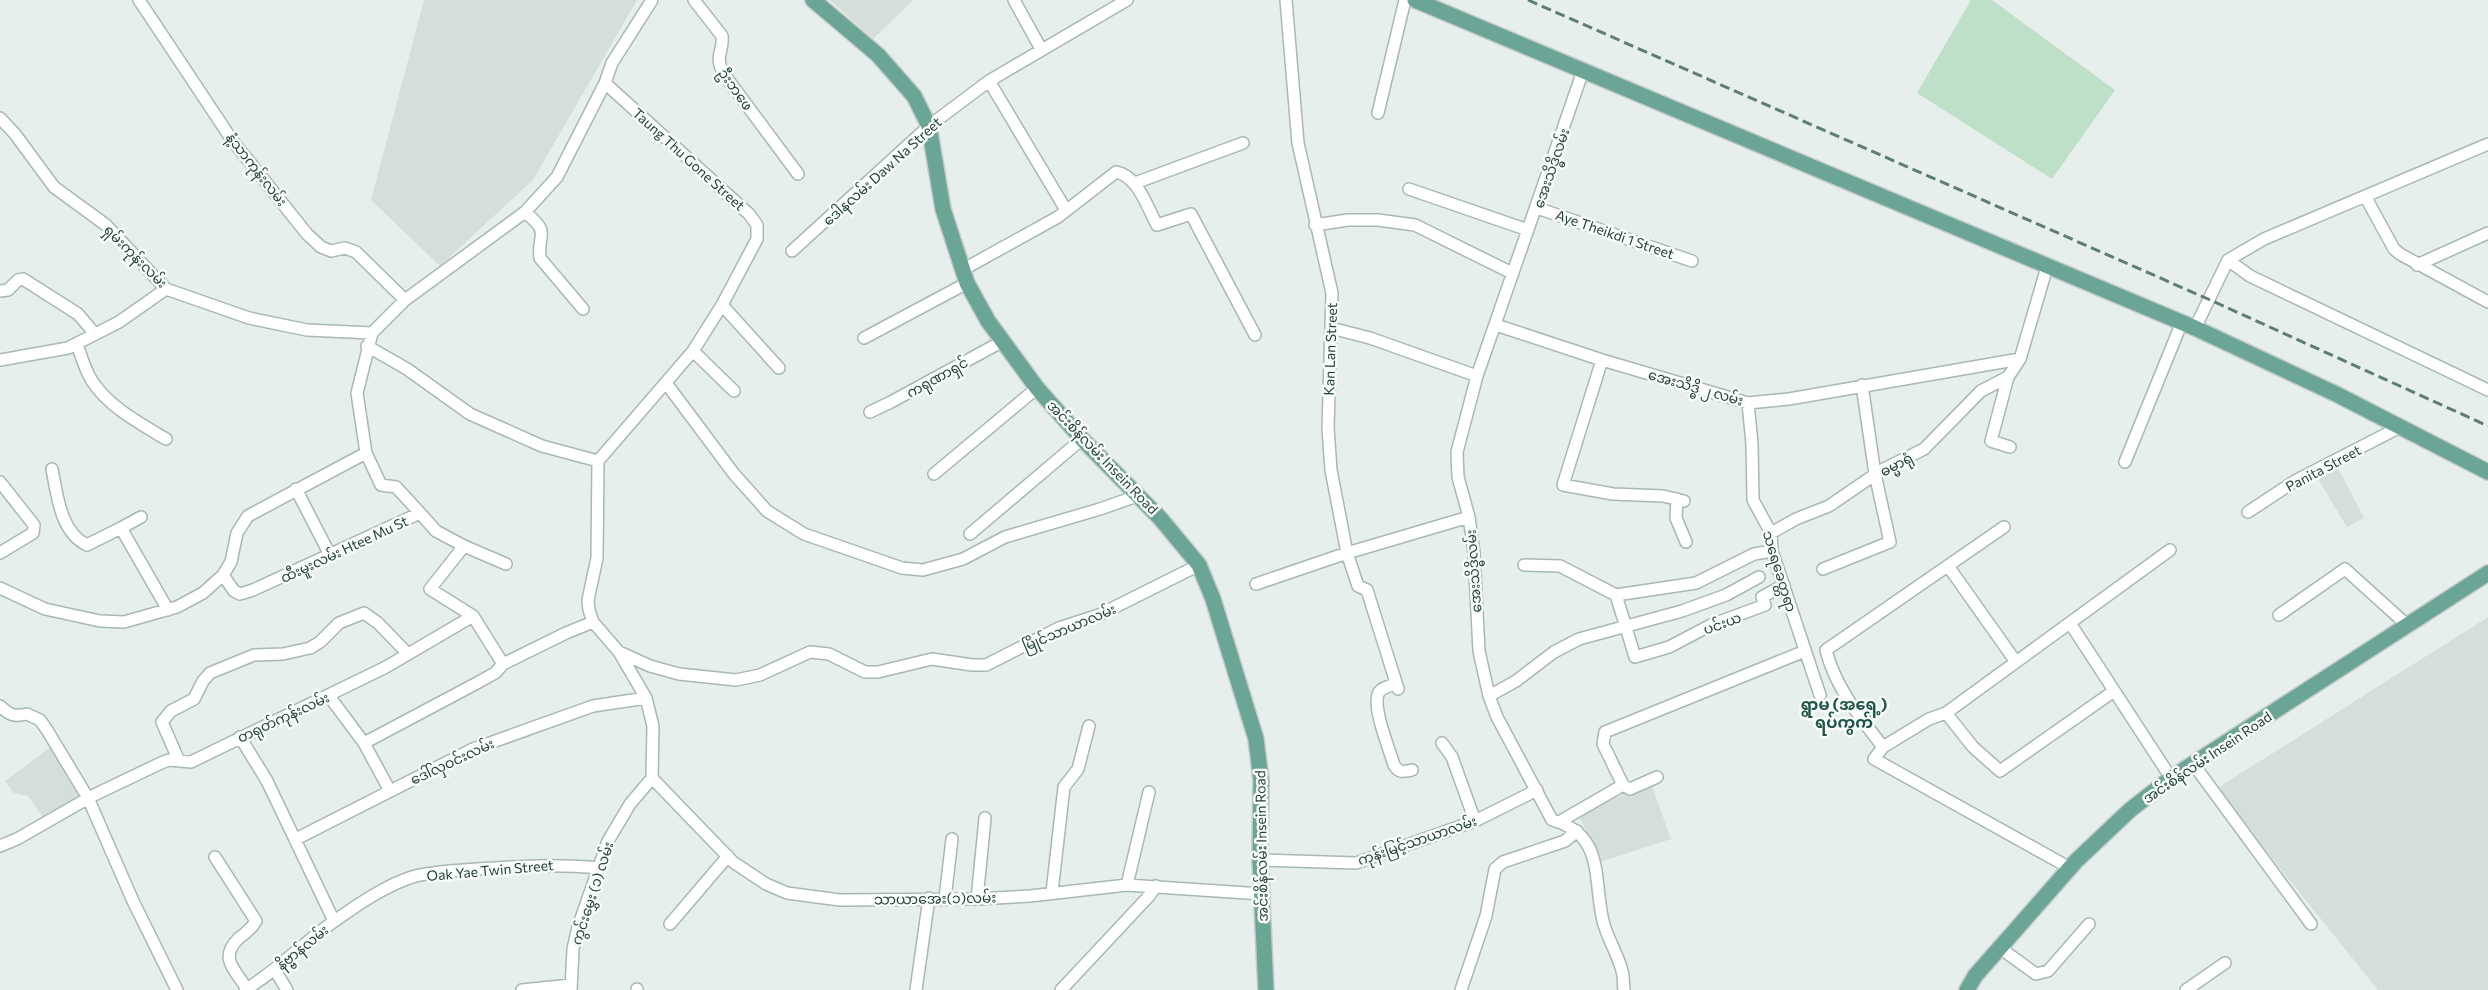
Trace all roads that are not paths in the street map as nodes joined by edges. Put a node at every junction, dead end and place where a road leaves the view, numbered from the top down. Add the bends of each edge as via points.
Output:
1 (139, 0) edge
2 (652, 0) edge
3 (694, 0) edge
4 (813, 0) edge
5 (1014, 0) edge
6 (1127, 0) edge
7 (1286, 0) edge
8 (1405, 0) edge
9 (1415, 0) edge
10 (1041, 49) junction
11 (1583, 71) junction
12 (989, 81) junction
13 (605, 83) junction
14 (1378, 113) dead end
15 (0, 118) edge
16 (929, 126) junction
17 (1243, 142) dead end
18 (2488, 144) edge
19 (798, 174) dead end
20 (1135, 183) junction
21 (1409, 189) dead end
22 (2365, 196) junction
23 (1538, 208) junction
24 (1066, 210) junction
25 (525, 212) junction
26 (1315, 225) junction
27 (1528, 230) junction
28 (2488, 233) edge
29 (792, 251) dead end
30 (2228, 260) junction
31 (1692, 261) dead end
32 (2417, 265) junction
33 (2047, 267) junction
34 (1512, 273) junction
35 (966, 276) junction
36 (166, 289) junction
37 (4, 291) edge
38 (404, 300) junction
39 (2488, 302) edge
40 (722, 305) junction
41 (583, 309) dead end
42 (2188, 325) junction
43 (1496, 326) junction
44 (1331, 328) junction
45 (372, 333) junction
46 (95, 334) junction
47 (1255, 334) dead end
48 (864, 338) dead end
49 (1003, 341) junction
50 (76, 344) junction
51 (367, 346) junction
52 (693, 351) junction
53 (2020, 359) junction
54 (0, 360) edge
55 (1602, 360) junction
56 (779, 368) dead end
57 (1477, 376) junction
58 (2008, 377) junction
59 (666, 383) junction
60 (1862, 385) junction
61 (1036, 388) junction
62 (2488, 390) edge
63 (734, 391) dead end
64 (1748, 403) junction
65 (870, 412) dead end
66 (2400, 427) junction
67 (166, 439) dead end
68 (1082, 439) junction
69 (2010, 447) dead end
70 (366, 454) junction
71 (598, 460) junction
72 (2125, 462) dead end
73 (52, 469) dead end
74 (2488, 472) edge
75 (934, 474) dead end
76 (1876, 474) junction
77 (0, 482) edge
78 (296, 489) junction
79 (1137, 496) junction
80 (2248, 512) dead end
81 (420, 513) junction
82 (141, 517) dead end
83 (1469, 518) junction
84 (2004, 526) dead end
85 (121, 528) junction
86 (1771, 533) junction
87 (970, 534) dead end
88 (1686, 542) dead end
89 (464, 546) junction
90 (2170, 550) dead end
91 (1772, 551) junction
92 (0, 553) edge
93 (1346, 553) junction
94 (330, 555) junction
95 (506, 564) dead end
96 (1199, 565) junction
97 (1524, 565) dead end
98 (1948, 566) junction
99 (1823, 569) dead end
100 (2488, 572) edge
101 (223, 575) junction
102 (1759, 577) dead end
103 (1256, 584) dead end
104 (1784, 585) junction
105 (0, 588) edge
106 (1616, 595) junction
107 (168, 610) junction
108 (2279, 615) dead end
109 (473, 616) junction
110 (593, 622) junction
111 (2070, 623) junction
112 (2408, 625) junction
113 (1626, 627) junction
114 (1805, 650) junction
115 (619, 652) junction
116 (408, 654) junction
117 (2016, 662) junction
118 (503, 664) junction
119 (2114, 691) junction
120 (1820, 695) dead end
121 (328, 696) junction
122 (1489, 696) junction
123 (646, 698) junction
124 (0, 706) edge
125 (1946, 713) junction
126 (1089, 726) dead end
127 (240, 737) junction
128 (364, 743) junction
129 (1442, 743) dead end
130 (1883, 747) junction
131 (179, 761) junction
132 (2194, 765) junction
133 (1412, 770) dead end
134 (1657, 777) dead end
135 (652, 778) junction
136 (2172, 778) junction
137 (1623, 785) junction
138 (1537, 790) junction
139 (390, 791) junction
140 (1149, 792) dead end
141 (88, 798) junction
142 (985, 818) dead end
143 (1475, 821) junction
144 (1559, 822) junction
145 (1578, 831) junction
146 (952, 839) dead end
147 (296, 840) junction
148 (0, 846) edge
149 (728, 856) junction
150 (216, 857) dead end
151 (1260, 860) junction
152 (598, 868) junction
153 (2070, 868) junction
154 (1127, 885) junction
155 (1156, 886) junction
156 (1052, 892) junction
157 (1262, 894) junction
158 (929, 898) junction
159 (945, 898) junction
160 (978, 899) junction
161 (334, 921) junction
162 (670, 924) dead end
163 (2089, 924) dead end
164 (2311, 924) dead end
165 (2000, 948) junction
166 (2225, 963) dead end
167 (275, 970) junction
168 (571, 988) edge
169 (178, 990) edge
170 (247, 990) edge
171 (287, 990) edge
172 (522, 990) edge
173 (916, 990) edge
174 (1061, 990) edge
175 (1266, 990) edge
176 (1461, 990) edge
177 (1624, 990) edge
178 (1967, 990) edge
179 (2186, 990) edge

1 - 38 street, နံ့သာကုန်းလမ်း via 232,140 308,234 321,247 331,251 344,248 356,252
2 - 13 street via 612,63
3 - 19 street, ဦးဘဖေ via 722,36 718,57 723,73
4 - 16 main road, အင်းစိန်လမ်း Insein Road via 899,76 914,96
5 - 10 street
6 - 10 street, ဒေါနလမ်း Daw Na Street
7 - 26 street, Kan Lan Street via 1298,143
8 - 14 street
9 - 11 main road
10 - 12 street, ဒေါနလမ်း Daw Na Street
11 - 23 street, အေးသိဒ္ဓိလမ်း
11 - 33 main road
12 - 16 street, ဒေါနလမ်း Daw Na Street
12 - 24 street
13 - 25 street via 557,176
13 - 40 street, Taung Thu Gone Street via 749,214 757,225 756,239
15 - 36 street, ရှမ်းကုန်းလမ်း via 54,187 106,225
16 - 29 street, ဒေါနလမ်း Daw Na Street
16 - 35 main road, အင်းစိန်လမ်း Insein Road via 943,209
17 - 20 street
18 - 22 street
20 - 24 street via 1126,174 1116,172
20 - 47 street via 1157,225 1191,214
21 - 27 street
22 - 30 street via 2264,239
22 - 32 street via 2394,249
23 - 27 street, အေးသိဒ္ဓိလမ်း
23 - 31 street, Aye Theikdi 1 Street
24 - 35 street
25 - 38 street
25 - 41 street via 538,224 543,236 540,258
26 - 34 street via 1348,220 1415,225
26 - 44 street, Kan Lan Street via 1332,293
27 - 34 street, အေးသိဒ္ဓိလမ်း
28 - 32 street
30 - 42 street
30 - 62 street via 2250,276
32 - 39 street
33 - 42 main road
33 - 53 street
34 - 43 street, အေးသိဒ္ဓိလမ်း
35 - 48 street
35 - 49 main road, အင်းစိန်လမ်း Insein Road via 988,321
36 - 45 street, ရှမ်းကုန်းလမ်း via 249,318 307,330
36 - 46 street via 119,322
37 - 46 street via 23,279 78,314
38 - 45 street
40 - 52 street, Taung Thu Gone Street
40 - 56 street
42 - 66 main road
42 - 72 street
43 - 55 street, အေးသိဒ္ဓိ ၂ လမ်း
43 - 57 street, အေးသိဒ္ဓိလမ်း
44 - 57 street via 1370,338
44 - 93 street, Kan Lan Street via 1328,428 1331,470
45 - 51 street
46 - 50 street
49 - 61 main road, အင်းစိန်လမ်း Insein Road
49 - 65 street, ကရုဏာရှင်
50 - 54 street
50 - 67 street via 92,381 104,395 133,420
51 - 70 street via 358,393
51 - 71 street via 407,369 470,414 542,446
52 - 59 street, Taung Thu Gone Street
52 - 63 street
53 - 58 street
53 - 60 street, အေးသိဒ္ဓိ ၂ လမ်း
55 - 64 street, အေးသိဒ္ဓိ ၂ လမ်း
55 - 88 street via 1563,486 1680,500 1676,518
57 - 83 street, အေးသိဒ္ဓိလမ်း via 1457,452 1458,477
58 - 69 street via 1991,441
58 - 76 street, ဓမ္မာရုံ via 1981,391 1924,449
59 - 71 street, Taung Thu Gone Street
59 - 79 street via 734,474 767,511 804,534 902,568 923,570 963,559 1005,537
60 - 64 street, အေးသိဒ္ဓိ ၂ လမ်း
60 - 76 street
61 - 68 main road, အင်းစိန်လမ်း Insein Road
61 - 75 street
64 - 86 street, သရေခေတ္တရာ via 1753,500
66 - 74 main road
66 - 80 street, Panita Street via 2295,481
68 - 79 main road, အင်းစိန်လမ်း Insein Road
68 - 87 street
70 - 78 street
70 - 81 street via 380,485 396,487
71 - 110 street via 598,558 588,600
73 - 85 street via 62,512 81,542 87,545
76 - 86 street, ဓမ္မာရုံ via 1829,506
76 - 99 street via 1890,542
77 - 92 street via 34,525 33,532
78 - 94 street
78 - 101 street via 248,516 237,533 231,562
79 - 96 main road, အင်းစိန်လမ်း Insein Road
81 - 89 street, ထီးမူးလမ်း Htee Mu St via 436,531
81 - 94 street, ထီးမူးလမ်း Htee Mu St
82 - 85 street
83 - 93 street
83 - 122 street, အေးသိဒ္ဓိလမ်း via 1479,651
84 - 98 street
85 - 107 street
86 - 91 street, သရေခေတ္တရာ
89 - 95 street, ထီးမူးလမ်း Htee Mu St
89 - 109 street via 430,588
90 - 111 street
91 - 104 street, သရေခေတ္တရာ
91 - 106 street via 1754,554 1696,583
93 - 103 street
93 - 133 street, Kan Lan Street via 1358,586 1367,590 1397,686 1378,694 1379,713 1397,770
94 - 101 street, ထီးမူးလမ်း Htee Mu St via 240,594
96 - 115 street, မြိုင်သာယာလမ်း via 1099,615 1059,628 986,664 932,659 878,672 864,672 828,654 810,652 760,675 736,680 679,674
96 - 151 main road, အင်းစိန်လမ်း Insein Road via 1219,618 1256,739 1261,780
97 - 106 street via 1560,566
98 - 117 street
98 - 130 street via 1826,650 1831,671
100 - 112 main road, အင်းစိန်လမ်း Insein Road
101 - 107 street via 203,593
102 - 113 street via 1726,595
104 - 113 street, ပင်းယ via 1762,597 1765,606 1712,625 1669,647 1635,657
104 - 114 street, သရေခေတ္တရာ
105 - 107 street via 24,601 100,621 124,622
106 - 113 street
108 - 112 street via 2345,569
109 - 116 street, တရုတ်ကုန်းလမ်း
109 - 118 street
110 - 115 street
110 - 118 street
111 - 117 street
111 - 119 street
112 - 132 main road, အင်းစိန်လမ်း Insein Road
113 - 122 street via 1579,639
114 - 120 street, သရေခေတ္တရာ
114 - 137 street via 1605,732 1603,744
115 - 123 street
116 - 121 street, တရုတ်ကုန်းလမ်း
116 - 131 street via 364,613 339,624 310,648 283,654 254,655 210,673 194,700 171,711 162,722
117 - 125 street
118 - 128 street via 478,683
119 - 125 street via 2000,771 1973,747
119 - 136 street
121 - 127 street, တရုတ်ကုန်းလမ်း
121 - 128 street
122 - 138 street, အေးသိဒ္ဓိလမ်း
123 - 135 street via 653,726
123 - 139 street, ဒေါ်လှဝင်းလမ်း via 593,706 494,741
124 - 141 street via 9,714 27,714 40,720
125 - 130 street via 1928,719
126 - 156 street via 1078,769 1064,787
127 - 131 street, တရုတ်ကုန်းလမ်း via 191,762
127 - 147 street via 267,781
128 - 139 street
129 - 143 street via 1452,757
130 - 153 street via 1874,759
131 - 141 street, တရုတ်ကုန်းလမ်း via 161,763
132 - 136 main road, အင်းစိန်လမ်း Insein Road
132 - 164 street
134 - 137 street via 1630,789
135 - 149 street, သာယာအေး(၁)လမ်း
135 - 152 street, ကွင်းမွှေး (၁) လမ်း via 630,804 608,841
136 - 153 main road, အင်းစိန်လမ်း Insein Road via 2130,810
137 - 144 street
138 - 143 street, ကုန်းမြင့်သာယာလမ်း
138 - 144 street, အေးသိဒ္ဓိလမ်း via 1552,820
139 - 147 street, ဒေါ်လှဝင်းလမ်း
140 - 154 street
141 - 148 street, တရုတ်ကုန်းလမ်း
141 - 169 street via 133,901
142 - 160 street
143 - 151 street, ကုန်းမြင့်သာယာလမ်း via 1356,862
144 - 145 street, အေးသိဒ္ဓိလမ်း
145 - 176 street via 1565,841 1504,862 1495,869 1486,916
145 - 177 street via 1588,844 1595,863 1603,920 1623,971
146 - 159 street
147 - 161 street
149 - 158 street, သာယာအေး(၁)လမ်း via 755,877 787,893 840,900
149 - 162 street
150 - 170 street via 256,921 228,953
151 - 157 main road, အင်းစိန်လမ်း Insein Road
152 - 161 street, Oak Yae Twin Street via 561,864 442,871 413,877 379,892
152 - 168 street, ကွင်းမွှေး (၁) လမ်း via 575,942
153 - 165 main road, အင်းစိန်လမ်း Insein Road
154 - 155 street, သာယာအေး(၁)လမ်း
154 - 156 street, သာယာအေး(၁)လမ်း
155 - 157 street, သာယာအေး(၁)လမ်း
155 - 174 street
156 - 160 street, သာယာအေး(၁)လမ်း
157 - 175 main road, အင်းစိန်လမ်း Insein Road
158 - 159 street, သာယာအေး(၁)လမ်း
158 - 173 street
159 - 160 street, သာယာအေး(၁)လမ်း
161 - 167 street, နိဗ္ဗာန်လမ်း
163 - 165 street via 2048,972 2036,974
165 - 178 main road, အင်းစိန်လမ်း Insein Road
166 - 179 street
167 - 170 street, နိဗ္ဗာန်လမ်း
167 - 171 street
168 - 172 street

